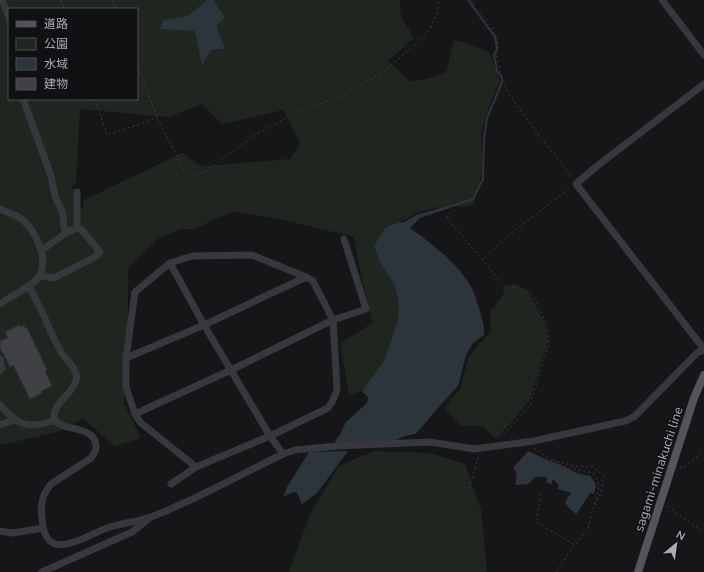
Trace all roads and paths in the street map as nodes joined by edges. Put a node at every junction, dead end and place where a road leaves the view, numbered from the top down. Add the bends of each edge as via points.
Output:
1 (2, 0) edge
2 (438, 0) edge
3 (470, 0) edge
4 (477, 0) edge
5 (662, 0) edge
6 (473, 3) junction
7 (8, 15) edge
8 (704, 55) edge
9 (138, 66) edge
10 (704, 84) edge
11 (23, 100) edge
12 (95, 100) edge
13 (157, 118) junction
14 (576, 184) junction
15 (77, 192) dead end
16 (0, 209) edge
17 (454, 209) dead end
18 (77, 228) junction
19 (66, 233) junction
20 (344, 240) dead end
21 (42, 250) junction
22 (482, 260) junction
23 (170, 263) junction
24 (39, 276) junction
25 (306, 277) junction
26 (28, 286) junction
27 (0, 304) edge
28 (333, 320) junction
29 (204, 325) junction
30 (704, 350) edge
31 (126, 358) junction
32 (0, 359) edge
33 (231, 370) junction
34 (0, 371) edge
35 (704, 375) edge
36 (0, 405) edge
37 (135, 414) junction
38 (14, 420) junction
39 (55, 420) junction
40 (0, 425) edge
41 (270, 436) junction
42 (525, 442) junction
43 (496, 446) junction
44 (481, 448) junction
45 (704, 451) edge
46 (283, 454) junction
47 (550, 459) junction
48 (672, 466) junction
49 (196, 467) junction
50 (171, 484) dead end
51 (469, 488) dead end
52 (541, 494) dead end
53 (661, 501) junction
54 (593, 510) junction
55 (150, 518) junction
56 (43, 528) junction
57 (0, 531) edge
58 (704, 533) edge
59 (574, 544) junction
60 (42, 572) edge
61 (556, 572) edge
62 (638, 572) edge

1 - 7 street
2 - 13 path via 437,13 431,27 386,70 346,94 294,114 258,133 205,172 196,175 184,170
3 - 6 path
4 - 6 path
5 - 8 street
6 - 14 path via 491,26 496,37 496,56 508,94
9 - 13 path
10 - 14 street
11 - 19 street via 50,173
12 - 13 path via 107,135
14 - 22 path via 504,239
14 - 30 street
15 - 18 street
16 - 21 street via 20,218 36,237
17 - 22 path via 447,218
18 - 19 street
18 - 24 street via 81,229 100,252 54,278
19 - 21 street
20 - 28 street via 366,309
21 - 24 street via 42,268
22 - 43 path via 506,288 523,289 534,298 549,334 549,344 530,405 499,438
23 - 25 street via 192,256 252,255
23 - 29 street
23 - 31 street via 135,292
24 - 26 street
25 - 28 street via 313,281
25 - 29 street
26 - 27 street
26 - 39 street via 40,305 55,342 75,371 77,379 74,387 57,406
28 - 33 street
28 - 41 street via 337,388 333,401 328,408
29 - 31 street
29 - 33 street
30 - 42 street via 698,352 634,417
31 - 37 street via 126,387
32 - 34 street
33 - 37 street
33 - 41 street
35 - 48 main road, sagami-minakuchi line
36 - 38 street
37 - 49 street via 141,423
38 - 39 street via 33,426
38 - 40 street
39 - 56 street via 63,426 91,434 97,447 91,458 47,488 41,506
41 - 46 street
41 - 49 street
42 - 43 street
42 - 47 path
43 - 44 street
44 - 46 street via 430,442 338,446 295,450
44 - 51 path
45 - 48 path via 683,468
46 - 55 street
47 - 54 path via 568,468 589,472 596,477 599,487
47 - 54 path via 577,466 592,466 604,476 601,493
48 - 53 main road, sagami-minakuchi line
49 - 50 street
52 - 59 path via 536,522
53 - 58 path
53 - 62 main road, sagami-minakuchi line
54 - 59 path via 587,531
55 - 56 street via 108,528 61,545 48,539
55 - 60 street via 132,532
56 - 57 street via 12,533
59 - 61 path

